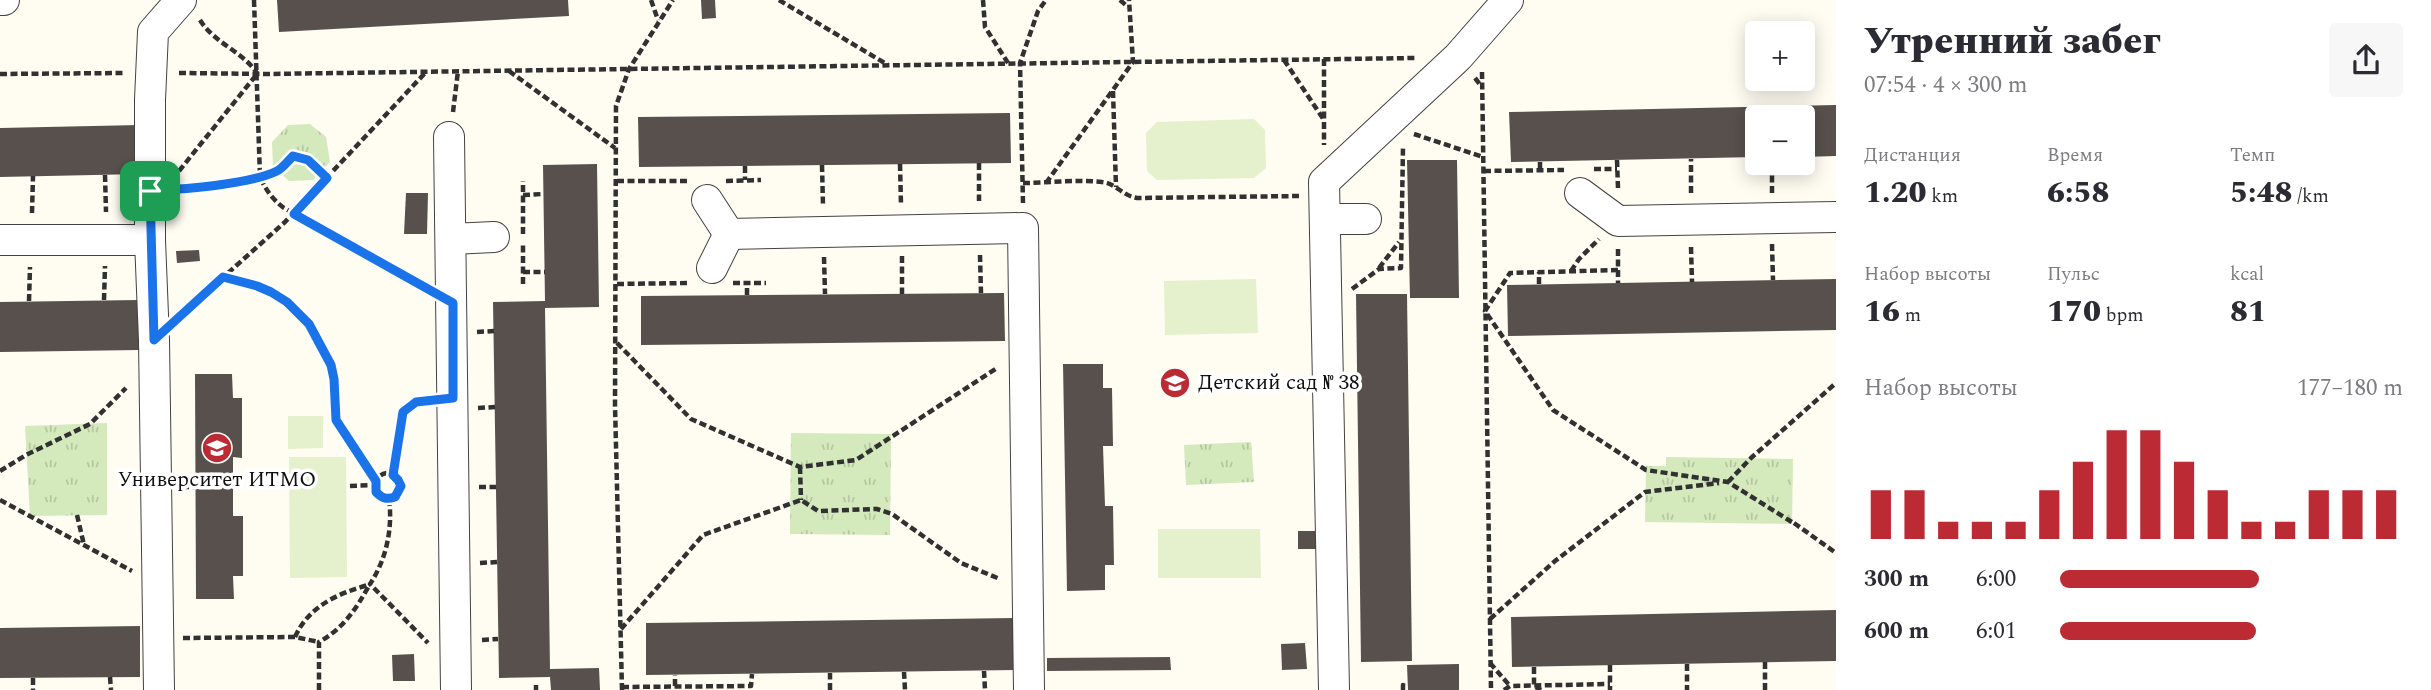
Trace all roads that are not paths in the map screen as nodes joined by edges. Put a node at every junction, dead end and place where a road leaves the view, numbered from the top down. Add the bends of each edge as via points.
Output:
1 (147, 0) edge
2 (1508, 0) edge
3 (188, 5) edge
4 (153, 32) junction
5 (449, 137) road end
6 (1579, 178) road end
7 (1325, 199) junction
8 (707, 200) dead end
9 (1836, 217) edge
10 (1366, 219) dead end
11 (729, 234) junction
12 (495, 237) dead end
13 (451, 239) junction
14 (0, 240) edge
15 (150, 240) junction
16 (712, 268) dead end
17 (456, 678) edge
18 (159, 690) edge
19 (1029, 690) edge
20 (1334, 690) edge

1 - 4 lane
2 - 7 lane
3 - 4 lane
4 - 15 lane
5 - 13 lane
6 - 9 lane via 1618,221
7 - 10 lane
7 - 20 lane
8 - 11 lane
11 - 16 lane
11 - 19 lane via 1023,228
12 - 13 lane
13 - 17 lane
14 - 15 lane
15 - 18 lane

